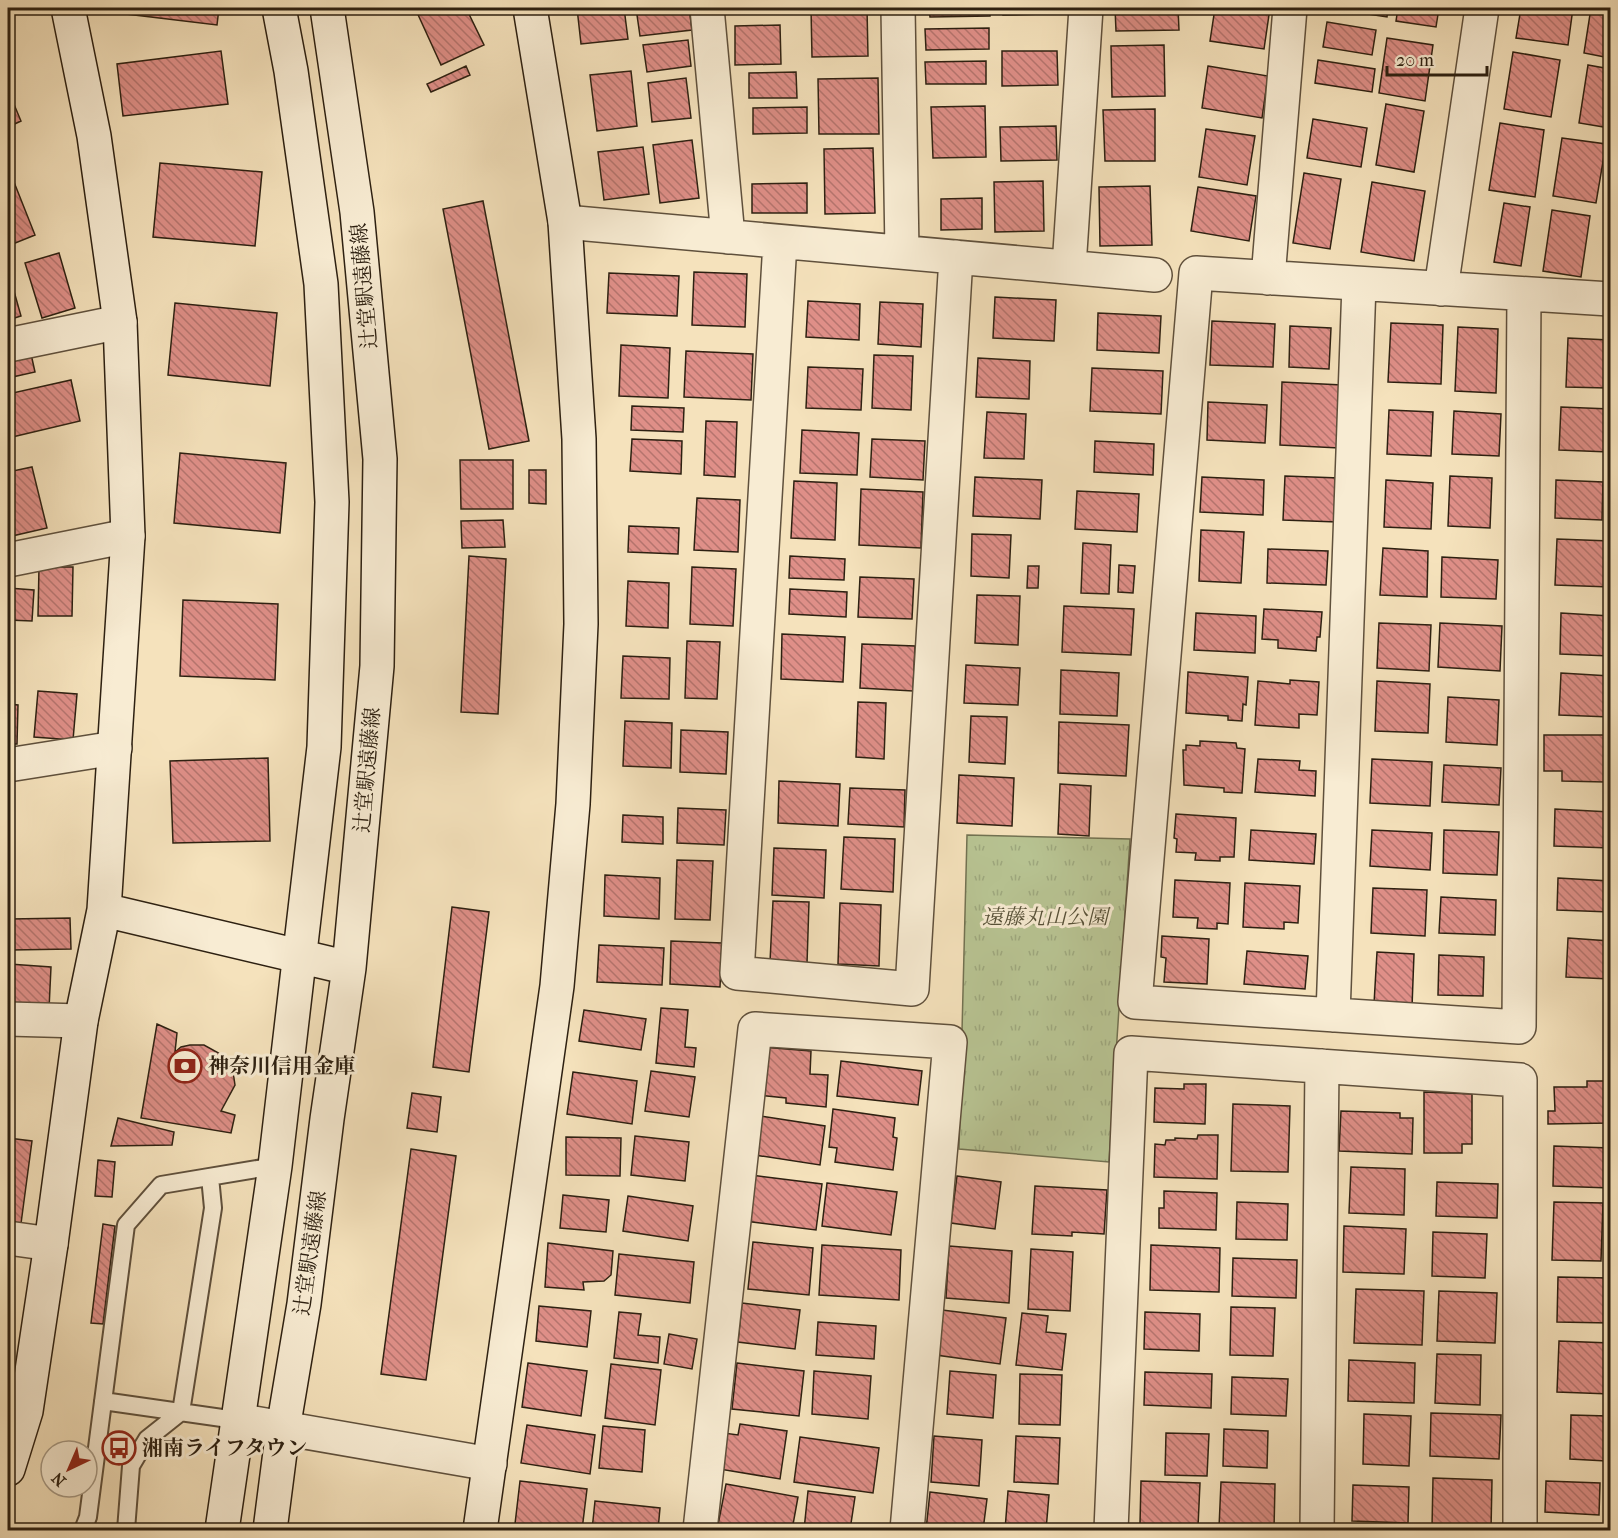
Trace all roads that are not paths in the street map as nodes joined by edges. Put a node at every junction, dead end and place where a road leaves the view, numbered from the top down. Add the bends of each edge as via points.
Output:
1 (68, 8) edge
2 (279, 8) edge
3 (327, 8) edge
4 (531, 8) edge
5 (707, 8) edge
6 (898, 8) edge
7 (1086, 8) edge
8 (1290, 8) edge
9 (1482, 8) edge
10 (565, 222) junction
11 (728, 237) junction
12 (780, 242) junction
13 (902, 252) junction
14 (956, 257) junction
15 (1069, 267) junction
16 (1155, 275) dead end
17 (1268, 278) junction
18 (1359, 284) junction
19 (1441, 289) junction
20 (1609, 293) edge
21 (1524, 294) junction
22 (120, 322) junction
23 (8, 345) edge
24 (128, 536) junction
25 (8, 560) edge
26 (115, 748) junction
27 (8, 765) edge
28 (104, 910) junction
29 (300, 956) junction
30 (349, 968) junction
31 (1333, 1015) junction
32 (8, 1019) edge
33 (81, 1021) junction
34 (1322, 1066) junction
35 (275, 1166) junction
36 (210, 1177) junction
37 (8, 1238) edge
38 (51, 1244) junction
39 (103, 1401) junction
40 (17, 1410) edge
41 (181, 1412) junction
42 (237, 1420) junction
43 (283, 1429) junction
44 (490, 1464) junction
45 (8, 1469) edge
46 (82, 1530) edge
47 (126, 1530) edge
48 (222, 1530) edge
49 (270, 1530) edge
50 (480, 1530) edge
51 (700, 1530) edge
52 (907, 1530) edge
53 (1111, 1530) edge
54 (1317, 1530) edge
55 (1520, 1530) edge

1 - 22 street via 94,136
2 - 29 street, 辻堂駅遠藤線 via 321,284 332,502 324,747
3 - 30 street, 辻堂駅遠藤線 via 357,212 380,459 377,666
4 - 10 street
5 - 11 street
6 - 13 street
7 - 15 street
8 - 17 street
9 - 19 street
10 - 11 street
10 - 44 street via 579,440 580,624 573,804 557,986
11 - 12 street
12 - 13 street
12 - 14 street via 737,973 912,989
13 - 14 street
14 - 15 street
15 - 16 street
17 - 18 street
17 - 31 street via 1196,273 1136,1002
18 - 19 street
18 - 31 street
19 - 21 street
20 - 21 street
21 - 31 street via 1520,1027
22 - 23 street
22 - 24 street
24 - 25 street
24 - 26 street
26 - 27 street
26 - 28 street
28 - 29 street
28 - 33 street
29 - 30 street
29 - 35 street, 辻堂駅遠藤線
30 - 43 street, 辻堂駅遠藤線
32 - 33 street
33 - 38 street
34 - 53 street via 1131,1053
34 - 54 street
34 - 55 street via 1520,1080
35 - 36 lane
35 - 42 street, 辻堂駅遠藤線
36 - 39 lane via 161,1185 126,1225
36 - 41 lane via 213,1208
37 - 38 street
38 - 40 street
39 - 41 lane
39 - 46 lane via 88,1517
40 - 45 street
41 - 42 lane
41 - 47 lane via 147,1439 131,1466
42 - 43 street
42 - 48 street
43 - 44 street
43 - 49 street, 辻堂駅遠藤線
44 - 50 street
51 - 52 street via 755,1029 950,1042

